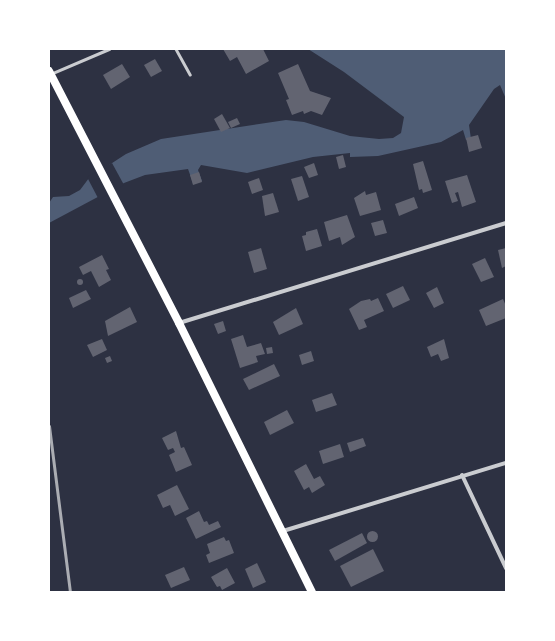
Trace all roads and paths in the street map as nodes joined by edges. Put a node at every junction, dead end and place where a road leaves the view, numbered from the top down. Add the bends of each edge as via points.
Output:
1 (109, 49) edge
2 (176, 49) edge
3 (50, 73) edge
4 (190, 74) dead end
5 (506, 223) edge
6 (179, 323) junction
7 (506, 463) edge
8 (462, 475) junction
9 (283, 531) junction
10 (506, 568) edge
11 (312, 592) edge

1 - 3 lane
2 - 4 lane
3 - 6 main road
5 - 6 street
6 - 9 main road
7 - 8 street
8 - 9 street
8 - 10 street
9 - 11 main road

